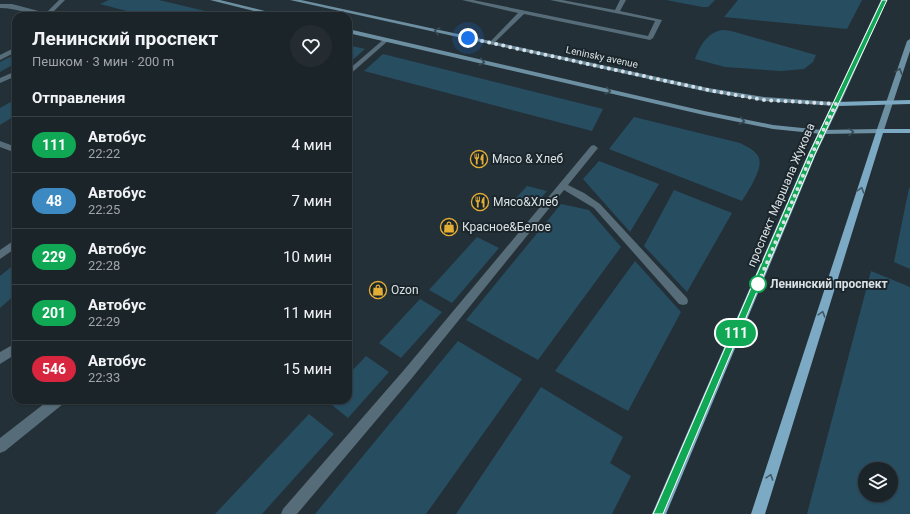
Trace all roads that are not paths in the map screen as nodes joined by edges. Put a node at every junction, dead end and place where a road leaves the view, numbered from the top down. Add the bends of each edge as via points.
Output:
1 (62, 0) edge
2 (213, 0) edge
3 (296, 0) edge
4 (465, 0) edge
5 (553, 0) edge
6 (624, 0) edge
7 (884, 0) edge
8 (0, 6) edge
9 (32, 12) edge
10 (50, 12) edge
11 (265, 12) edge
12 (349, 12) edge
13 (522, 12) junction
14 (617, 12) junction
15 (352, 13) edge
16 (352, 32) edge
17 (386, 40) junction
18 (910, 41) edge
19 (492, 44) junction
20 (12, 51) edge
21 (0, 58) edge
22 (352, 70) edge
23 (12, 75) edge
24 (0, 81) edge
25 (889, 102) junction
26 (910, 102) edge
27 (836, 104) junction
28 (880, 131) junction
29 (910, 131) edge
30 (822, 132) junction
31 (0, 144) edge
32 (12, 148) edge
33 (594, 148) dead end
34 (563, 186) junction
35 (12, 246) edge
36 (0, 255) edge
37 (683, 301) dead end
38 (12, 351) edge
39 (0, 360) edge
40 (54, 404) edge
41 (0, 446) edge
42 (288, 514) edge
43 (659, 514) edge
44 (758, 514) edge

1 - 10 lane
2 - 11 main road
12 -> 3 main road, Leninsky avenue
4 - 13 lane
5 - 14 lane
6 - 14 lane
7 - 27 main road, проспект Маршала Жукова
8 - 9 lane via 12,6
13 - 14 lane via 650,38 660,20
13 - 19 lane
19 -> 15 main road, Leninsky avenue
16 - 17 main road
17 - 22 lane
17 -> 30 main road via 704,113 773,127
25 -> 18 main road
19 - 27 main road, Leninsky avenue via 764,100
20 - 21 lane
23 - 24 lane
25 - 26 main road, Leninsky avenue
25 - 27 main road, Leninsky avenue
25 - 28 main road
27 - 30 main road, проспект Маршала Жукова
28 - 29 main road
30 -> 28 main road
44 -> 28 main road
30 - 43 main road, проспект Маршала Жукова
31 - 32 lane
33 - 34 lane
34 - 37 lane via 597,206
34 - 42 lane
35 - 36 lane
38 - 39 lane
40 - 41 lane

